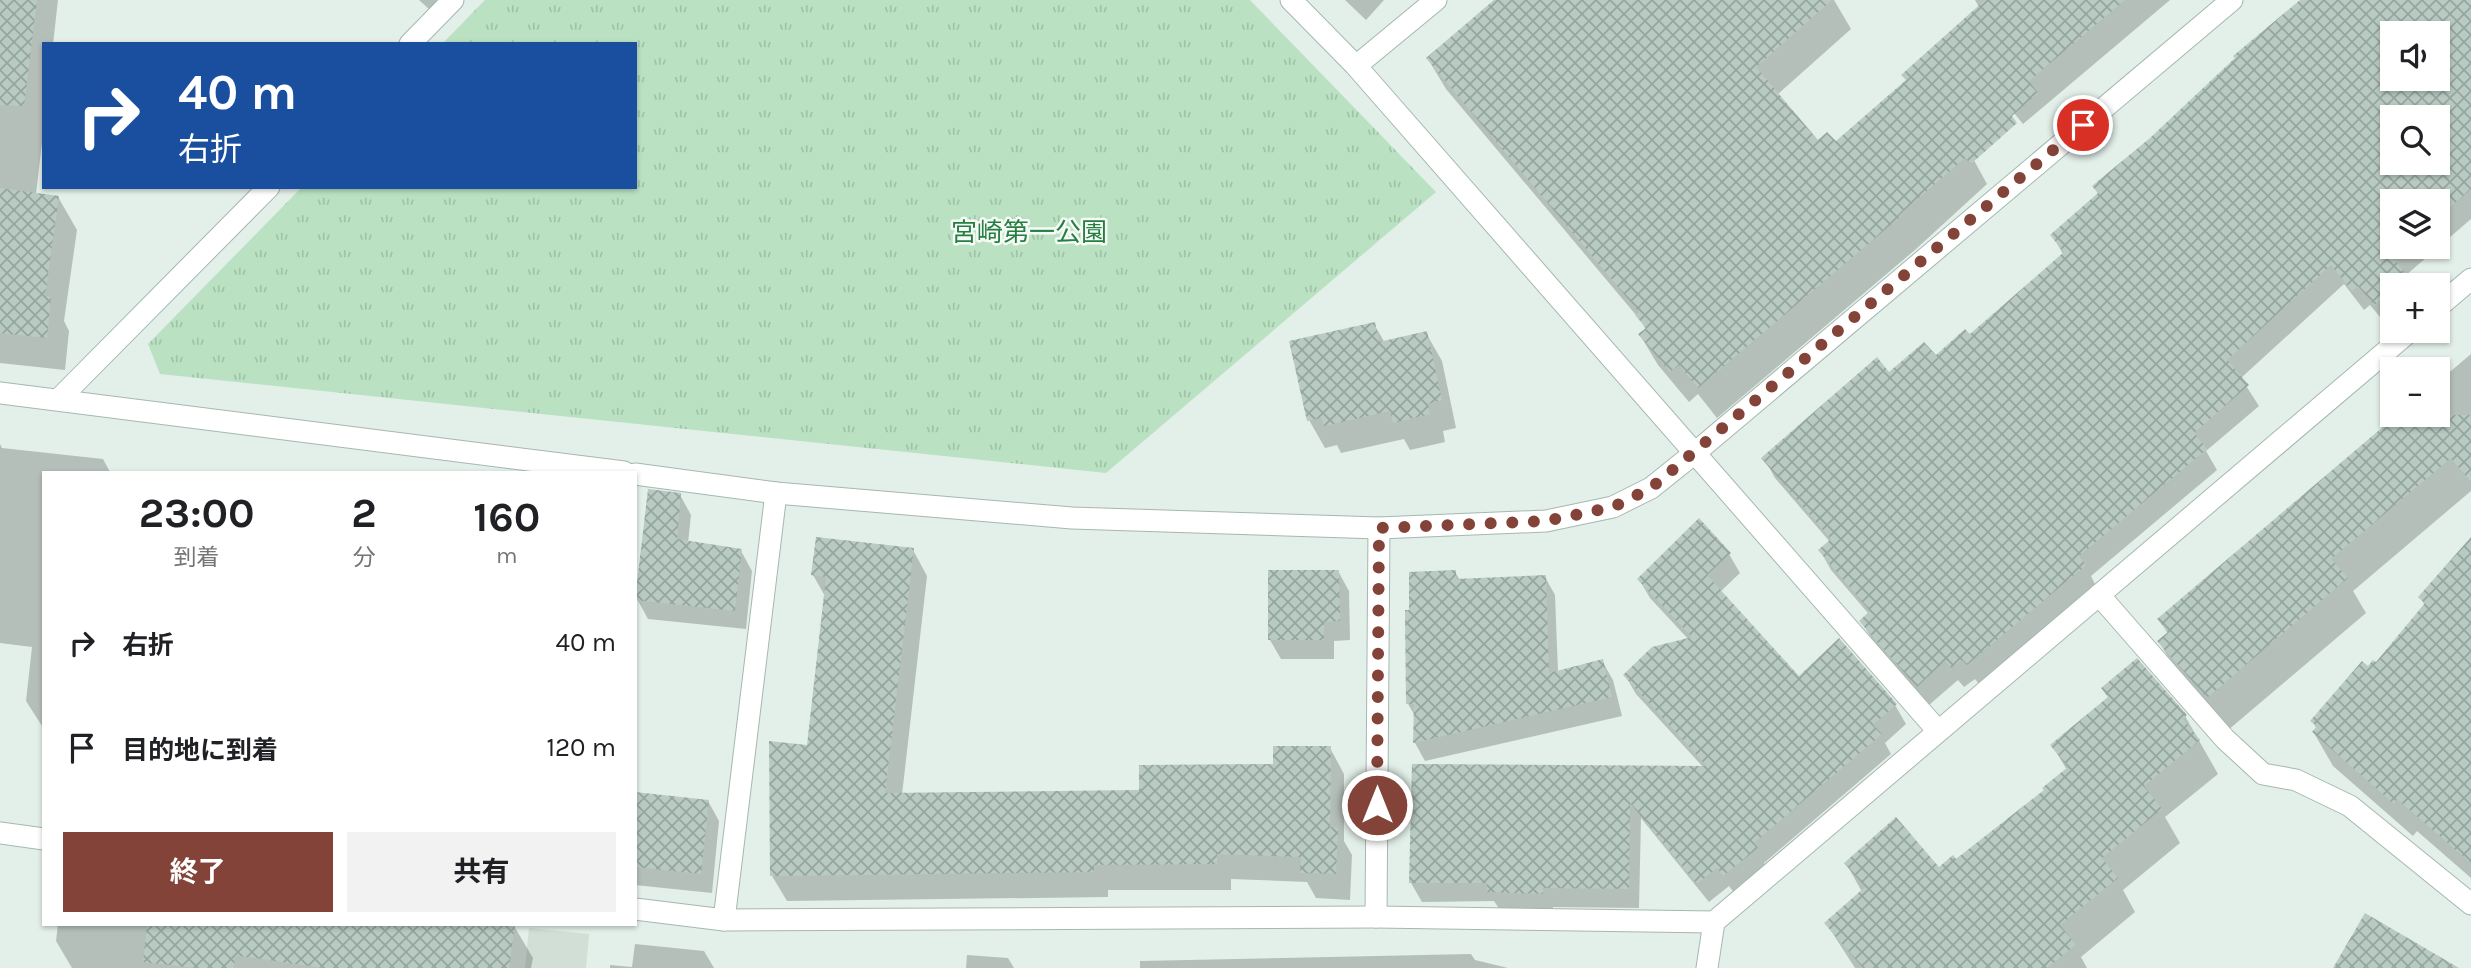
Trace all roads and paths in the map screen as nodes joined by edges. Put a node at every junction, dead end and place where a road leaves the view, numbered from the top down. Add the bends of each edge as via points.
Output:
1 (453, 0) edge
2 (1291, 0) edge
3 (1436, 0) edge
4 (2232, 0) edge
5 (412, 42) edge
6 (1356, 66) junction
7 (267, 189) edge
8 (2471, 279) edge
9 (2450, 297) edge
10 (2396, 343) edge
11 (0, 393) edge
12 (60, 400) junction
13 (1696, 452) junction
14 (616, 471) edge
15 (637, 474) edge
16 (776, 493) junction
17 (1379, 528) junction
18 (2099, 595) junction
19 (1938, 731) junction
20 (0, 833) edge
21 (42, 839) edge
22 (2471, 904) edge
23 (637, 909) edge
24 (1376, 917) junction
25 (724, 920) junction
26 (1714, 922) junction
27 (1707, 968) edge

1 - 5 street
2 - 6 street
3 - 6 street
4 - 13 street
6 - 13 street
7 - 12 street
8 - 9 street
10 - 18 street
11 - 12 street
12 - 14 street
13 - 17 street via 1651,488 1613,507 1546,521
13 - 19 street
15 - 16 street
16 - 17 street via 1072,518
16 - 25 street
17 - 24 street
18 - 19 street
18 - 22 street via 2225,739 2263,774 2296,780 2350,806
19 - 26 street
20 - 21 street
23 - 25 street
24 - 25 street
24 - 26 street
26 - 27 street

